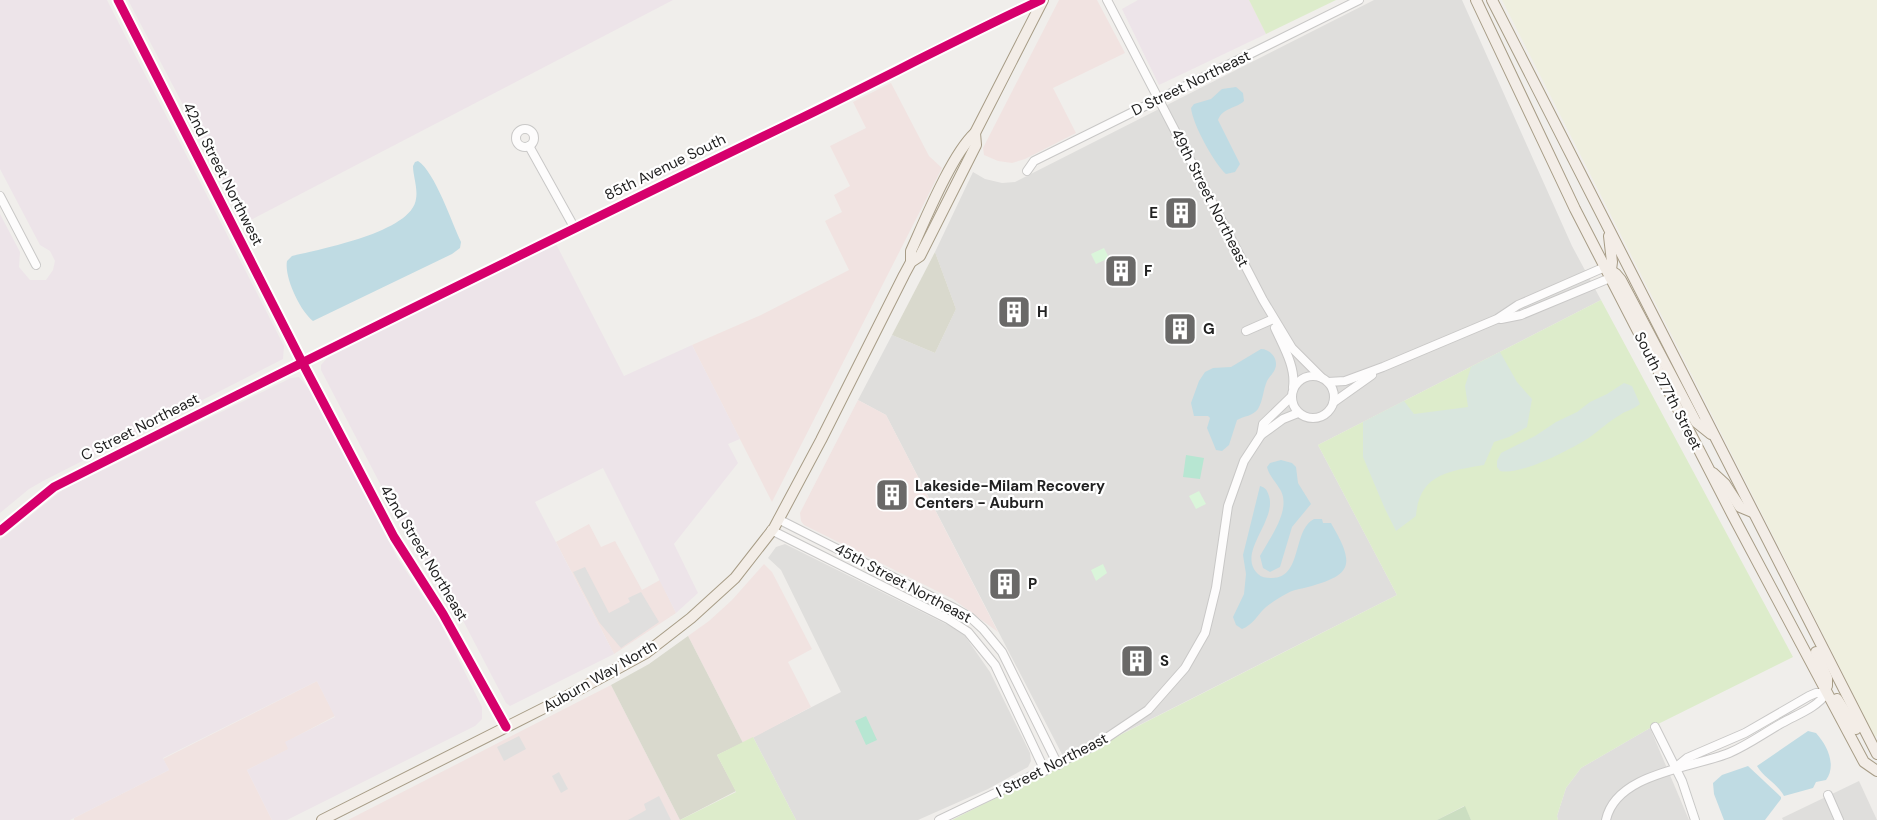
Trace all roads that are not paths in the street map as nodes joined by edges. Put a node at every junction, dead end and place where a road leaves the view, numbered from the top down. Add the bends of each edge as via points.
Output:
1 (118, 0) edge
2 (1042, 0) edge
3 (1107, 0) edge
4 (1359, 0) edge
5 (1476, 0) edge
6 (1492, 0) edge
7 (1159, 99) junction
8 (975, 133) junction
9 (529, 146) dead end
10 (1027, 171) dead end
11 (0, 196) edge
12 (1604, 219) junction
13 (574, 227) junction
14 (913, 261) junction
15 (36, 265) dead end
16 (1609, 272) junction
17 (1263, 300) junction
18 (1271, 320) junction
19 (1246, 331) dead end
20 (302, 362) junction
21 (1383, 368) junction
22 (1325, 380) junction
23 (1292, 394) junction
24 (1334, 402) junction
25 (1298, 414) junction
26 (1262, 435) junction
27 (1714, 436) junction
28 (1708, 468) junction
29 (1752, 512) junction
30 (778, 519) junction
31 (771, 530) junction
32 (0, 531) edge
33 (1786, 578) junction
34 (1827, 693) junction
35 (506, 727) junction
36 (1655, 727) dead end
37 (1877, 754) edge
38 (1058, 765) junction
39 (1675, 768) junction
40 (1045, 771) junction
41 (1877, 771) edge
42 (1828, 795) dead end
43 (1606, 818) edge
44 (322, 820) edge
45 (939, 820) edge
46 (1695, 820) edge
47 (1839, 820) edge

1 - 20 street, 42nd Street Northwest
2 - 8 main road, Auburn Way North
2 - 13 street, 85th Avenue South
3 - 7 street, 49th Street Northeast
4 - 7 street, D Street Northeast
5 - 16 main road, South 277th Street via 1538,134
6 - 12 main road, South 277th Street
7 - 10 street, D Street Northeast via 1034,161
7 - 17 street, 49th Street Northeast
8 - 14 main road, Auburn Way North via 976,145 920,256
8 - 14 main road, Auburn Way North via 967,141 925,221 911,251
9 - 13 street
11 - 15 street
12 - 16 main road via 1612,247
12 - 27 main road, South 277th Street
13 - 20 street, 85th Avenue South
14 - 30 main road, Auburn Way North
16 - 21 street via 1518,305 1497,319
16 - 27 main road via 1621,280 1696,422
16 - 28 main road, South 277th Street
17 - 18 street, 49th Street Northeast
17 - 22 street, 49th Street Northeast via 1292,348
18 - 19 street
18 - 23 street, 49th Street Northeast via 1290,362
20 - 32 street, C Street Northeast via 54,487
20 - 35 street, 42nd Street Northeast via 394,537 443,614
21 - 22 street via 1345,381
21 - 24 street
22 - 23 street via 1308,376 1301,379
22 - 24 street
23 - 25 street
23 - 26 street, I Street Northeast via 1263,424
24 - 25 street via 1320,418
25 - 26 street, I Street Northeast via 1283,419
26 - 38 street, I Street Northeast via 1244,461 1228,506 1205,633 1185,668 1148,710
27 - 29 main road, South 277th Street
28 - 29 main road via 1740,507
28 - 34 main road, South 277th Street
29 - 33 main road, South 277th Street
30 - 31 main road, Auburn Way North
30 - 38 street, 45th Street Northeast via 970,617 983,628 1002,652
31 - 35 main road, Auburn Way North via 735,578 646,653
31 - 40 street, 45th Street Northeast via 969,632 994,664
33 - 34 main road via 1789,600 1821,661
33 - 37 main road, South 277th Street
34 - 37 main road via 1840,703 1866,744
34 - 39 street via 1818,704 1746,746
34 - 41 main road, South 277th Street via 1864,762
35 - 44 main road, Auburn Way North
36 - 39 street
38 - 40 street, I Street Northeast
39 - 43 street via 1618,795
39 - 46 street
40 - 45 street, I Street Northeast
42 - 47 street

